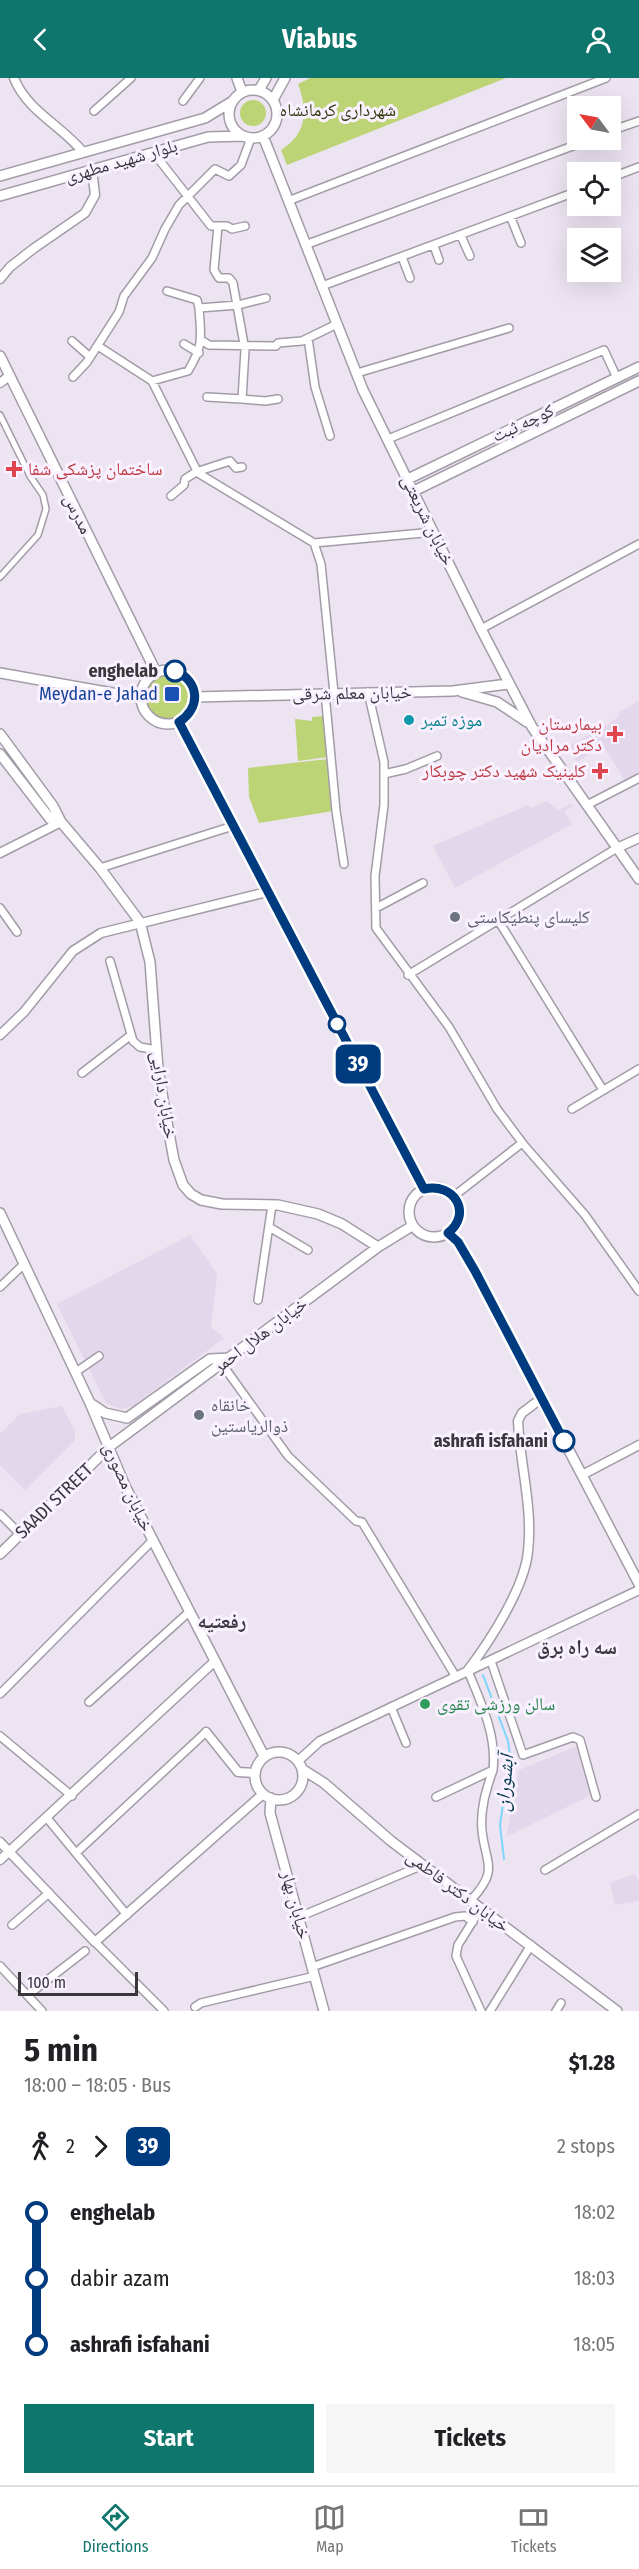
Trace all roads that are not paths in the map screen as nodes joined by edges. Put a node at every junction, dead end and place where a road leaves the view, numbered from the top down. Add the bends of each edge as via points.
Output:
1 (14, 78) edge
2 (131, 78) edge
3 (200, 78) edge
4 (237, 78) edge
5 (266, 78) edge
6 (285, 78) edge
7 (606, 78) edge
8 (259, 90) junction
9 (242, 92) junction
10 (273, 100) junction
11 (183, 101) dead end
12 (233, 101) junction
13 (94, 111) dead end
14 (639, 121) edge
15 (621, 127) edge
16 (263, 136) junction
17 (248, 137) junction
18 (567, 148) edge
19 (83, 152) junction
20 (153, 152) junction
21 (639, 167) edge
22 (92, 169) junction
23 (621, 174) edge
24 (0, 176) edge
25 (567, 195) edge
26 (0, 196) edge
27 (186, 196) junction
28 (288, 201) junction
29 (511, 218) junction
30 (218, 226) junction
31 (245, 226) dead end
32 (461, 236) junction
33 (521, 243) dead end
34 (305, 245) junction
35 (434, 246) junction
36 (470, 256) dead end
37 (402, 257) junction
38 (439, 260) dead end
39 (410, 278) dead end
40 (0, 279) edge
41 (322, 286) junction
42 (167, 291) dead end
43 (266, 298) dead end
44 (238, 304) junction
45 (199, 308) junction
46 (337, 324) junction
47 (509, 328) dead end
48 (309, 338) junction
49 (201, 340) junction
50 (72, 341) dead end
51 (184, 344) dead end
52 (98, 346) junction
53 (243, 346) junction
54 (199, 353) junction
55 (0, 356) edge
56 (90, 357) junction
57 (639, 367) edge
58 (357, 373) junction
59 (73, 377) dead end
60 (617, 378) junction
61 (3, 379) edge
62 (152, 381) junction
63 (639, 381) edge
64 (207, 397) dead end
65 (242, 399) junction
66 (278, 399) dead end
67 (573, 399) junction
68 (579, 411) junction
69 (0, 415) edge
70 (330, 436) dead end
71 (388, 439) junction
72 (451, 457) junction
73 (242, 467) dead end
74 (456, 470) junction
75 (198, 473) junction
76 (408, 479) junction
77 (414, 491) junction
78 (171, 496) dead end
79 (434, 532) junction
80 (314, 543) junction
81 (639, 544) edge
82 (0, 577) edge
83 (481, 629) junction
84 (156, 672) junction
85 (0, 673) edge
86 (508, 684) junction
87 (453, 691) junction
88 (368, 692) junction
89 (329, 693) junction
90 (195, 697) junction
91 (140, 698) junction
92 (179, 722) junction
93 (532, 727) junction
94 (0, 734) edge
95 (0, 754) edge
96 (437, 756) dead end
97 (384, 774) junction
98 (639, 778) edge
99 (587, 805) junction
100 (61, 822) junction
101 (233, 826) junction
102 (639, 838) edge
103 (617, 848) junction
104 (0, 853) edge
105 (344, 864) dead end
106 (100, 868) junction
107 (639, 879) edge
108 (423, 883) dead end
109 (267, 892) junction
110 (0, 908) edge
111 (376, 908) junction
112 (498, 920) junction
113 (140, 922) junction
114 (17, 932) dead end
115 (111, 961) dead end
116 (408, 975) junction
117 (0, 1035) edge
118 (131, 1035) junction
119 (157, 1050) junction
120 (639, 1069) edge
121 (82, 1073) dead end
122 (603, 1090) junction
123 (572, 1109) dead end
124 (522, 1143) junction
125 (424, 1189) junction
126 (454, 1196) junction
127 (272, 1205) junction
128 (0, 1213) edge
129 (412, 1226) junction
130 (269, 1227) junction
131 (451, 1231) junction
132 (378, 1247) junction
133 (308, 1250) dead end
134 (24, 1264) junction
135 (0, 1287) edge
136 (639, 1291) edge
137 (258, 1300) dead end
138 (99, 1356) dead end
139 (226, 1361) junction
140 (76, 1372) junction
141 (542, 1398) junction
142 (90, 1402) junction
143 (639, 1445) edge
144 (109, 1447) junction
145 (585, 1474) junction
146 (0, 1514) edge
147 (20, 1534) junction
148 (153, 1540) junction
149 (0, 1554) edge
150 (639, 1576) edge
151 (639, 1584) edge
152 (639, 1590) edge
153 (189, 1612) junction
154 (215, 1661) junction
155 (491, 1661) junction
156 (468, 1671) junction
157 (456, 1677) junction
158 (0, 1694) edge
159 (88, 1702) dead end
160 (391, 1707) junction
161 (206, 1732) joint
162 (0, 1736) edge
163 (406, 1743) dead end
164 (264, 1756) junction
165 (300, 1765) junction
166 (493, 1770) junction
167 (255, 1773) junction
168 (72, 1796) junction
169 (267, 1796) junction
170 (436, 1797) dead end
171 (596, 1797) dead end
172 (639, 1814) edge
173 (47, 1818) junction
174 (0, 1842) edge
175 (9, 1852) junction
176 (76, 1853) junction
177 (0, 1860) edge
178 (423, 1865) junction
179 (545, 1870) dead end
180 (49, 1893) junction
181 (471, 1900) junction
182 (481, 1908) junction
183 (127, 1915) junction
184 (299, 1917) junction
185 (473, 1922) junction
186 (12, 1925) dead end
187 (95, 1942) junction
188 (531, 1945) junction
189 (85, 1951) dead end
190 (1, 1970) edge
191 (314, 1972) junction
192 (27, 1995) junction
193 (561, 2003) dead end
194 (195, 2007) dead end
195 (162, 2010) edge
196 (42, 2011) edge
197 (324, 2011) edge
198 (482, 2011) edge
199 (490, 2011) edge
200 (556, 2011) edge
201 (617, 2011) edge

1 - 19 street via 31,105
2 - 13 street
3 - 11 street
4 - 9 main road
5 - 8 main road
6 - 10 main road
7 - 28 street
8 - 9 main road
8 - 10 main road
9 - 12 main road
10 - 16 main road via 277,119
12 - 17 main road via 232,125
12 - 19 main road, بلوار شهید مطهری via 205,118
14 - 15 street
16 - 17 main road
16 - 28 main road, خیابان شریعتی
17 - 20 main road, بلوار شهید مطهری via 208,137
17 - 27 street via 241,165 229,176 215,169
18 - 34 street
19 - 22 main road
19 - 24 main road, بلوار شهید مطهری
20 - 22 main road, بلوار شهید مطهری
20 - 27 street
21 - 23 street
22 - 26 main road, بلوار شهید مطهری
22 - 40 street via 95,195 85,213 25,255
25 - 29 street
27 - 30 street via 211,226
27 - 52 street
28 - 34 main road, خیابان شریعتی
29 - 32 street
29 - 33 street
30 - 31 street
30 - 44 street via 214,270 219,278 228,278 233,283
32 - 35 street
32 - 36 street
34 - 41 main road, خیابان شریعتی
35 - 37 street
35 - 38 street
37 - 39 street
37 - 41 street
41 - 46 main road, خیابان شریعتی
42 - 45 street via 197,300
43 - 44 street
44 - 45 street
44 - 53 street
45 - 49 street
46 - 48 street
46 - 58 main road, خیابان شریعتی
47 - 58 street
48 - 53 street via 276,346
48 - 70 street via 315,387
49 - 53 street via 209,345
49 - 54 street
50 - 56 street
51 - 54 street
52 - 56 street
52 - 62 street
53 - 65 street
54 - 62 street via 188,371
55 - 61 main road, مدرس
56 - 59 street
57 - 60 main road, کوچه ثبت
58 - 71 main road, خیابان شریعتی
60 - 67 main road, کوچه ثبت
60 - 71 street via 604,350
61 - 84 main road, مدرس
62 - 75 street
63 - 68 main road, کوچه ثبت
64 - 65 street
65 - 66 street
67 - 68 main road
67 - 72 main road, کوچه ثبت
68 - 74 main road, کوچه ثبت
69 - 82 street via 43,495 46,509 38,535
71 - 76 main road, خیابان شریعتی
72 - 74 main road via 451,466
72 - 76 main road, کوچه ثبت
73 - 75 street via 236,468 230,461
74 - 77 main road, کوچه ثبت
75 - 78 street via 185,479 184,485
75 - 80 street
76 - 77 main road, خیابان شریعتی
77 - 79 main road, خیابان شریعتی
79 - 80 street
79 - 83 main road, خیابان شریعتی
80 - 89 street via 321,564
81 - 83 street
83 - 86 main road, خیابان شریعتی
84 - 90 main road via 182,674 194,688
84 - 91 main road via 144,682
85 - 91 main road
86 - 87 main road, خیابان معلم شرقی
86 - 93 main road, خیابان شریعتی
87 - 88 main road, خیابان معلم شرقی
87 - 93 main road via 497,702
88 - 89 main road, خیابان معلم شرقی
88 - 97 street
89 - 90 main road, خیابان معلم شرقی
89 - 105 street via 336,811
90 - 92 main road via 191,712
91 - 92 main road via 151,719 165,725
92 - 101 main road
93 - 99 main road, خیابان شریعتی
94 - 100 main road, خیابان دارایی
95 - 100 main road, خیابان دارایی via 51,820
96 - 97 street
97 - 111 street
98 - 99 street
99 - 103 main road, خیابان شریعتی
100 - 104 street
100 - 106 main road, خیابان دارایی
101 - 106 street
101 - 109 main road
102 - 103 street
103 - 107 main road, خیابان شریعتی
103 - 112 street
106 - 113 main road, خیابان دارایی
108 - 111 street
109 - 113 street
109 - 125 main road
110 - 114 street
111 - 116 street via 376,928
112 - 116 street
112 - 122 street
113 - 117 street via 101,933 73,951 24,1012
113 - 119 main road, خیابان دارایی via 150,962
115 - 118 street
116 - 124 street via 449,1027 497,1109
118 - 119 street via 140,1047
118 - 121 street
119 - 127 main road, خیابان دارایی via 174,1160 183,1185 201,1200
120 - 122 street
122 - 123 street
124 - 126 street
124 - 136 street via 585,1215
125 - 126 main road via 440,1188
125 - 129 main road via 410,1205
126 - 131 main road via 459,1216
127 - 130 street
127 - 132 main road, خیابان دارایی via 296,1208 342,1224
128 - 134 main road, خیابان مصوری
129 - 131 main road via 433,1238
129 - 132 main road, خیابان هلال احمر
130 - 133 street
130 - 137 street
131 - 141 main road
131 - 145 main road via 490,1290
132 - 139 main road, خیابان هلال احمر
134 - 135 street
134 - 140 main road, خیابان مصوری
138 - 140 street
139 - 142 main road via 210,1359 127,1418 105,1413
139 - 144 main road, خیابان هلال احمر
139 - 157 street via 296,1465 356,1521 362,1522
140 - 142 main road, خیابان مصوری
141 - 145 main road
141 - 156 street via 522,1413 518,1421 528,1506 527,1558 506,1611
142 - 144 main road, خیابان مصوری
143 - 145 street
144 - 147 main road, SAADI STREET
144 - 148 main road, خیابان مصوری
145 - 150 main road
145 - 151 main road
146 - 147 street
147 - 149 main road, SAADI STREET
148 - 153 main road, خیابان مصوری
148 - 158 street
152 - 155 street
153 - 154 main road, خیابان مصوری
153 - 159 street
154 - 164 main road, خیابان مصوری
154 - 168 street
155 - 156 street
155 - 171 street via 523,1755 573,1737 580,1740
156 - 157 street
156 - 166 street via 488,1723 495,1752
157 - 160 street
160 - 163 street
160 - 165 street via 320,1741
161 - 167 street via 238,1772
161 - 176 street
162 - 168 street
164 - 165 main road via 282,1752
164 - 167 main road
165 - 169 main road via 303,1777 296,1792 286,1798
165 - 178 main road, خیابان دکتر فاطمی
166 - 170 street
166 - 181 street via 483,1799 483,1831 490,1863 484,1887
167 - 169 main road via 256,1783
168 - 173 street
169 - 183 street
169 - 184 main road, خیابان بهار
172 - 179 street
173 - 175 street
173 - 176 street
174 - 175 street
175 - 177 street
175 - 180 street
176 - 183 street
178 - 181 main road, خیابان دکتر فاطمی
178 - 184 street
180 - 186 street
180 - 187 street
181 - 182 main road, خیابان دکتر فاطمی
182 - 185 street
182 - 188 main road, خیابان دکتر فاطمی
183 - 187 street
184 - 191 main road, خیابان بهار
185 - 191 street via 465,1916 455,1917
185 - 198 street via 458,1945 456,1956
187 - 195 street
188 - 199 street
188 - 201 main road, خیابان دکتر فاطمی
189 - 192 street
190 - 192 street
191 - 194 street
191 - 197 main road, خیابان بهار
192 - 196 street
193 - 200 street

